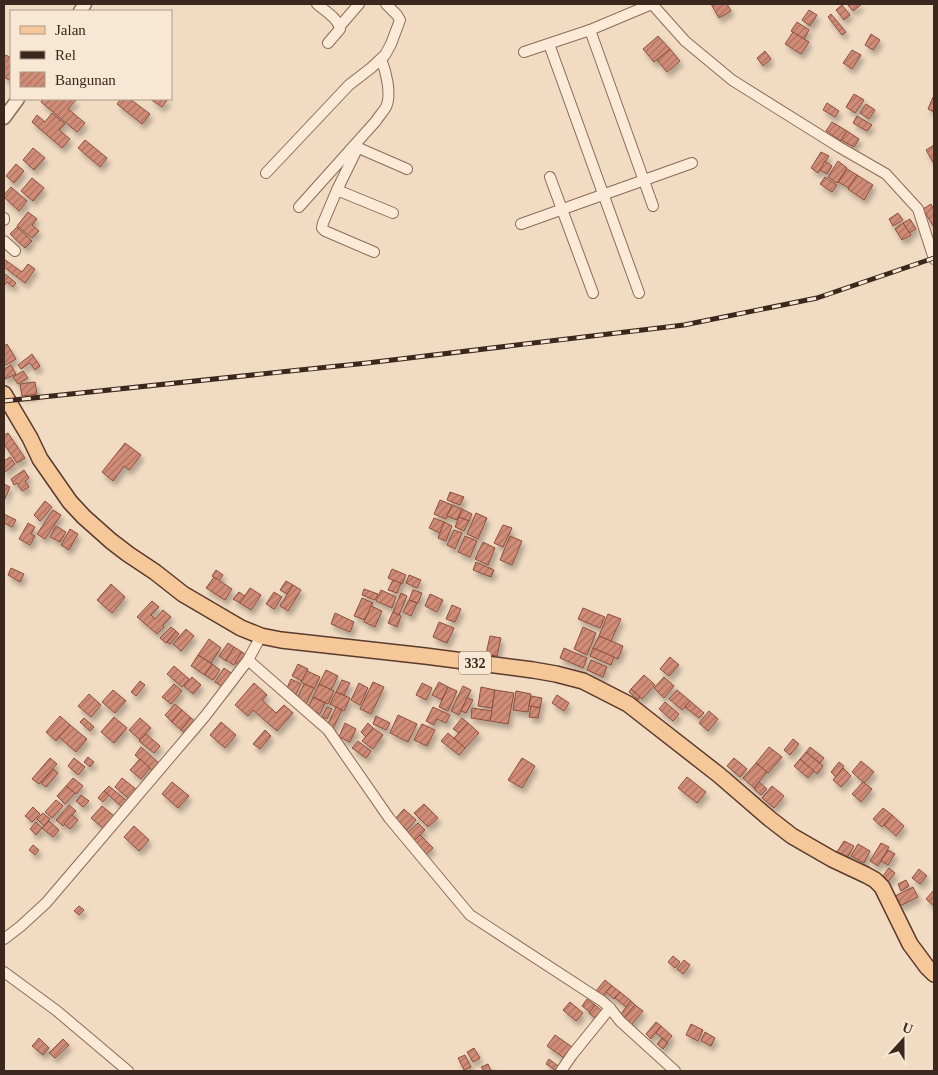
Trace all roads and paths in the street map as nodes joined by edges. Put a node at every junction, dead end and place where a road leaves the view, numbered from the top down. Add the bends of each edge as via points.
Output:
1 (317, 4) edge
2 (359, 4) edge
3 (386, 4) edge
4 (652, 4) edge
5 (340, 26) junction
6 (590, 30) junction
7 (328, 43) dead end
8 (549, 44) junction
9 (524, 52) dead end
10 (380, 59) junction
11 (17, 100) edge
12 (4, 118) edge
13 (356, 146) junction
14 (692, 163) dead end
15 (407, 169) dead end
16 (266, 173) dead end
17 (550, 177) dead end
18 (643, 180) junction
19 (337, 190) junction
20 (603, 195) junction
21 (299, 206) dead end
22 (653, 206) dead end
23 (562, 210) junction
24 (393, 213) dead end
25 (521, 224) dead end
26 (4, 241) edge
27 (15, 251) dead end
28 (374, 252) dead end
29 (934, 259) edge
30 (640, 292) dead end
31 (593, 293) dead end
32 (4, 394) edge
33 (261, 636) junction
34 (248, 660) junction
35 (4, 939) edge
36 (4, 972) edge
37 (934, 974) edge
38 (610, 1008) junction
39 (128, 1071) edge
40 (561, 1071) edge
41 (676, 1071) edge

1 - 5 street
2 - 5 street
3 - 10 street via 400,20 391,44
4 - 6 street
4 - 29 street via 685,41 732,80 886,174 918,209
5 - 7 street
6 - 8 street
6 - 18 street
8 - 9 street
8 - 20 street
10 - 13 street via 387,80 388,99
10 - 16 street via 349,85
11 - 12 street
13 - 15 street
13 - 19 street
13 - 21 street
14 - 18 street
17 - 23 street
18 - 20 street
18 - 22 street
19 - 24 street
19 - 28 street via 322,228
20 - 23 street
20 - 30 street
23 - 25 street
23 - 31 street
26 - 27 street
32 - 33 main road, 332 via 40,460 84,517 111,541 184,594 241,628
33 - 34 street
33 - 37 main road, 332 via 533,670 583,680 628,704 792,836 875,880 882,887 910,944
34 - 35 street via 206,715 46,903
34 - 38 street via 328,730 389,818 470,915
36 - 39 street via 57,1011
38 - 40 street
38 - 41 street

